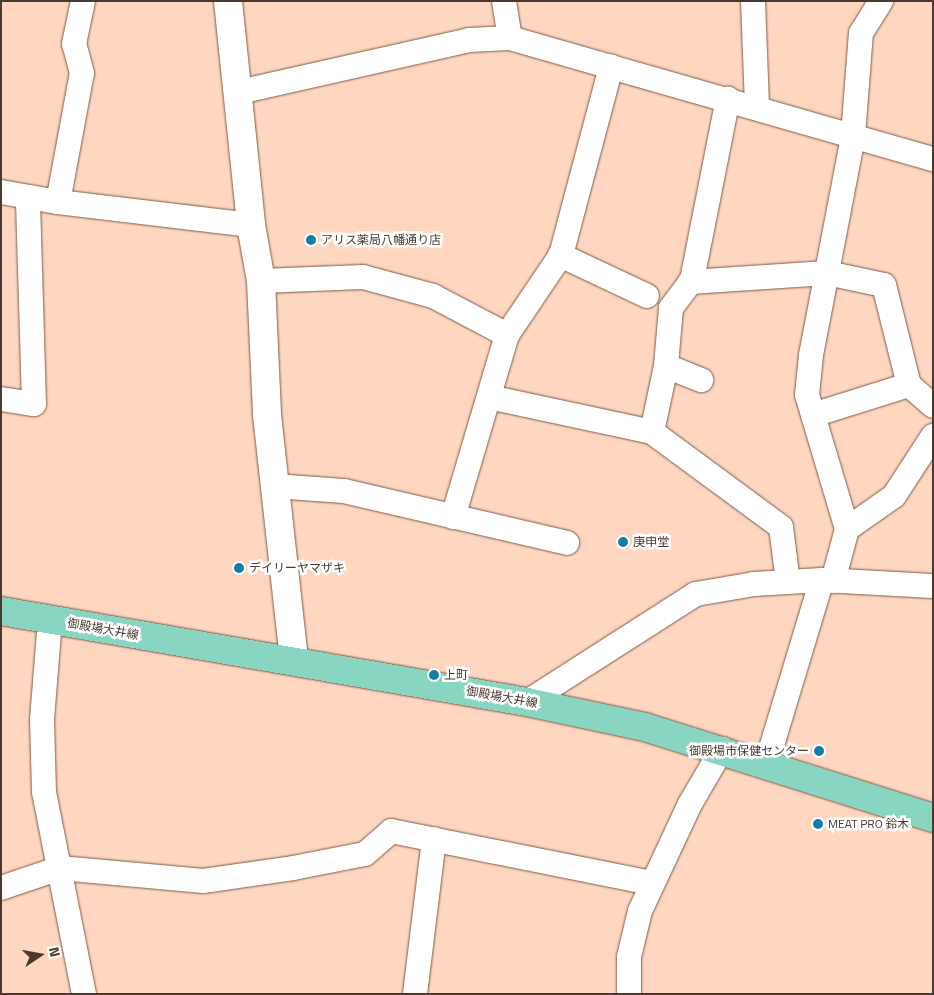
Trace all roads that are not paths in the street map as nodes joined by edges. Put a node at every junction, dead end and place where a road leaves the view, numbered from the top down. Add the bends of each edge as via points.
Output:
1 (83, 1) edge
2 (228, 1) edge
3 (504, 1) edge
4 (753, 1) edge
5 (880, 1) edge
6 (510, 38) junction
7 (611, 67) junction
8 (239, 92) junction
9 (728, 99) junction
10 (757, 107) junction
11 (853, 136) junction
12 (933, 159) edge
13 (1, 192) edge
14 (28, 197) junction
15 (58, 202) junction
16 (251, 225) junction
17 (560, 255) junction
18 (827, 273) junction
19 (261, 281) junction
20 (690, 282) junction
21 (648, 296) dead end
22 (507, 335) junction
23 (666, 366) junction
24 (701, 380) dead end
25 (909, 385) junction
26 (489, 397) junction
27 (1, 399) edge
28 (933, 406) edge
29 (813, 415) junction
30 (652, 432) junction
31 (933, 436) edge
32 (274, 486) junction
33 (453, 517) junction
34 (847, 529) junction
35 (567, 543) dead end
36 (827, 581) junction
37 (788, 582) junction
38 (933, 586) edge
39 (1, 611) edge
40 (50, 620) junction
41 (294, 661) junction
42 (527, 702) junction
43 (722, 749) junction
44 (766, 765) junction
45 (933, 818) edge
46 (434, 839) junction
47 (60, 868) junction
48 (652, 883) junction
49 (1, 888) edge
50 (84, 994) edge
51 (414, 994) edge
52 (628, 994) edge

1 - 15 street via 74,44 82,73
2 - 8 street
3 - 6 street
4 - 10 street
5 - 11 street via 861,33
6 - 7 street
6 - 8 street via 469,40
7 - 9 street
7 - 17 street
8 - 16 street
9 - 10 street
9 - 20 street
10 - 11 street
11 - 12 street
11 - 18 street
13 - 14 street
14 - 15 street
14 - 27 street via 34,404
15 - 16 street
16 - 19 street
17 - 21 street
17 - 22 street
18 - 20 street
18 - 25 street via 884,285
18 - 29 street via 807,395
19 - 22 street via 362,277 433,296
19 - 32 street
20 - 23 street via 672,308
22 - 26 street
23 - 24 street
23 - 30 street
25 - 28 street
25 - 29 street
26 - 30 street
26 - 33 street
29 - 34 street
30 - 37 street via 781,526
31 - 34 street via 894,496
32 - 33 street via 344,491
32 - 41 street
33 - 35 street
34 - 36 street
36 - 37 street
36 - 38 street
36 - 44 street
37 - 42 street via 696,594
39 - 40 main road, 御殿場大井線
40 - 41 main road, 御殿場大井線
40 - 47 street via 42,720 44,783
41 - 42 main road, 御殿場大井線
42 - 43 main road, 御殿場大井線 via 645,726
43 - 44 main road, 御殿場大井線
43 - 48 street via 690,804
44 - 45 main road, 御殿場大井線
46 - 47 street via 391,831 365,854 203,881
46 - 48 street
46 - 51 street
47 - 49 street
47 - 50 street
48 - 52 street via 640,911 629,957

